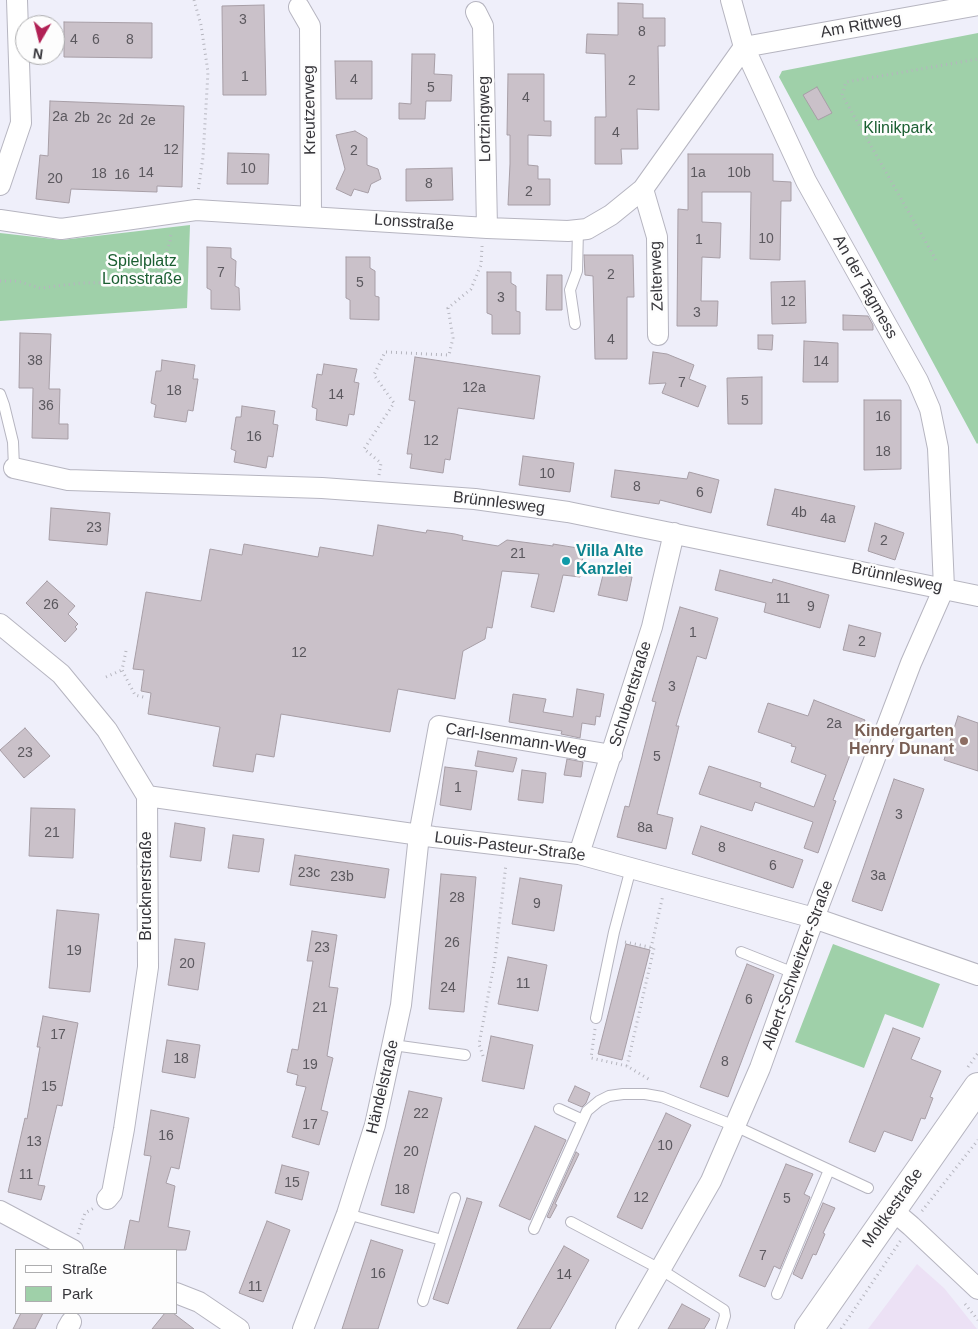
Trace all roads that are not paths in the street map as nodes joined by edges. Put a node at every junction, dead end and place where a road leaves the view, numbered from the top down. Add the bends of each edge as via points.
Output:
1 (17, 0) edge
2 (731, 0) edge
3 (978, 5) edge
4 (299, 8) dead end
5 (476, 12) dead end
6 (744, 47) junction
7 (0, 185) edge
8 (643, 189) junction
9 (311, 216) junction
10 (0, 220) edge
11 (485, 228) junction
12 (578, 230) junction
13 (574, 324) dead end
14 (658, 336) dead end
15 (0, 394) edge
16 (14, 468) joint
17 (674, 532) junction
18 (944, 588) junction
19 (978, 596) edge
20 (0, 624) edge
21 (612, 755) junction
22 (147, 796) junction
23 (419, 835) junction
24 (579, 854) junction
25 (631, 868) junction
26 (814, 918) junction
27 (741, 952) dead end
28 (794, 973) junction
29 (978, 975) edge
30 (596, 1018) road end
31 (393, 1045) junction
32 (465, 1055) dead end
33 (978, 1087) edge
34 (559, 1109) dead end
35 (583, 1120) junction
36 (734, 1126) junction
37 (829, 1170) junction
38 (868, 1188) dead end
39 (455, 1198) dead end
40 (107, 1200) road end
41 (0, 1210) edge
42 (347, 1214) junction
43 (901, 1218) junction
44 (571, 1222) dead end
45 (534, 1229) dead end
46 (442, 1240) junction
47 (76, 1241) edge
48 (660, 1269) junction
49 (978, 1289) edge
50 (178, 1294) edge
51 (777, 1294) dead end
52 (423, 1301) dead end
53 (239, 1329) edge
54 (304, 1329) edge
55 (626, 1329) edge
56 (721, 1329) edge
57 (809, 1329) edge

1 - 7 street via 21,123
2 - 6 street, An der Tagmess
3 - 6 street, Am Rittweg
4 - 9 street, Kreutzerweg via 310,26
5 - 11 street, Lortzingweg via 483,26
6 - 8 street, Lonsstraße
6 - 18 street, An der Tagmess via 806,181 918,381 930,410 938,448
8 - 12 street, Lonsstraße via 611,215 587,229
8 - 14 street, Zelterweg via 656,237
9 - 10 street, Lonsstraße via 196,210 61,229
9 - 11 street, Lonsstraße
11 - 12 street, Lonsstraße
12 - 13 lane via 578,271 570,290
15 - 16 lane via 13,442
16 - 17 street, Brünnlesweg via 68,480 322,488 476,499
17 - 18 street, Brünnlesweg
17 - 21 street, Schubertstraße via 652,627
18 - 19 street, Brünnlesweg
18 - 26 street, Albert-Schweitzer-Straße via 911,662
20 - 22 street via 60,674 107,730
21 - 23 street, Carl-Isenmann-Weg via 440,726
21 - 24 street, Schubertstraße
22 - 23 street, Louis-Pasteur-Straße
22 - 40 street, Brucknerstraße via 148,967 112,1193
23 - 24 street, Louis-Pasteur-Straße
23 - 31 street, Händelstraße via 401,1006
24 - 25 street, Louis-Pasteur-Straße
25 - 26 street, Louis-Pasteur-Straße
25 - 30 lane
26 - 28 street, Albert-Schweitzer-Straße
26 - 29 street, Louis-Pasteur-Straße
27 - 28 lane
28 - 36 street, Albert-Schweitzer-Straße via 760,1068
31 - 32 lane
31 - 42 street, Händelstraße via 375,1126
33 - 43 street, Moltkestraße
34 - 35 lane
35 - 36 lane via 587,1111 599,1101 610,1096 631,1094 656,1096
35 - 45 lane
36 - 37 lane
36 - 48 street, Albert-Schweitzer-Straße via 711,1180
37 - 38 lane
37 - 51 lane
39 - 46 lane
41 - 47 street
42 - 46 lane
42 - 54 street, Händelstraße
43 - 49 street
43 - 57 street, Moltkestraße
44 - 48 lane
46 - 52 lane
48 - 55 street, Albert-Schweitzer-Straße
48 - 56 lane via 724,1310 726,1316
50 - 53 street via 199,1302

